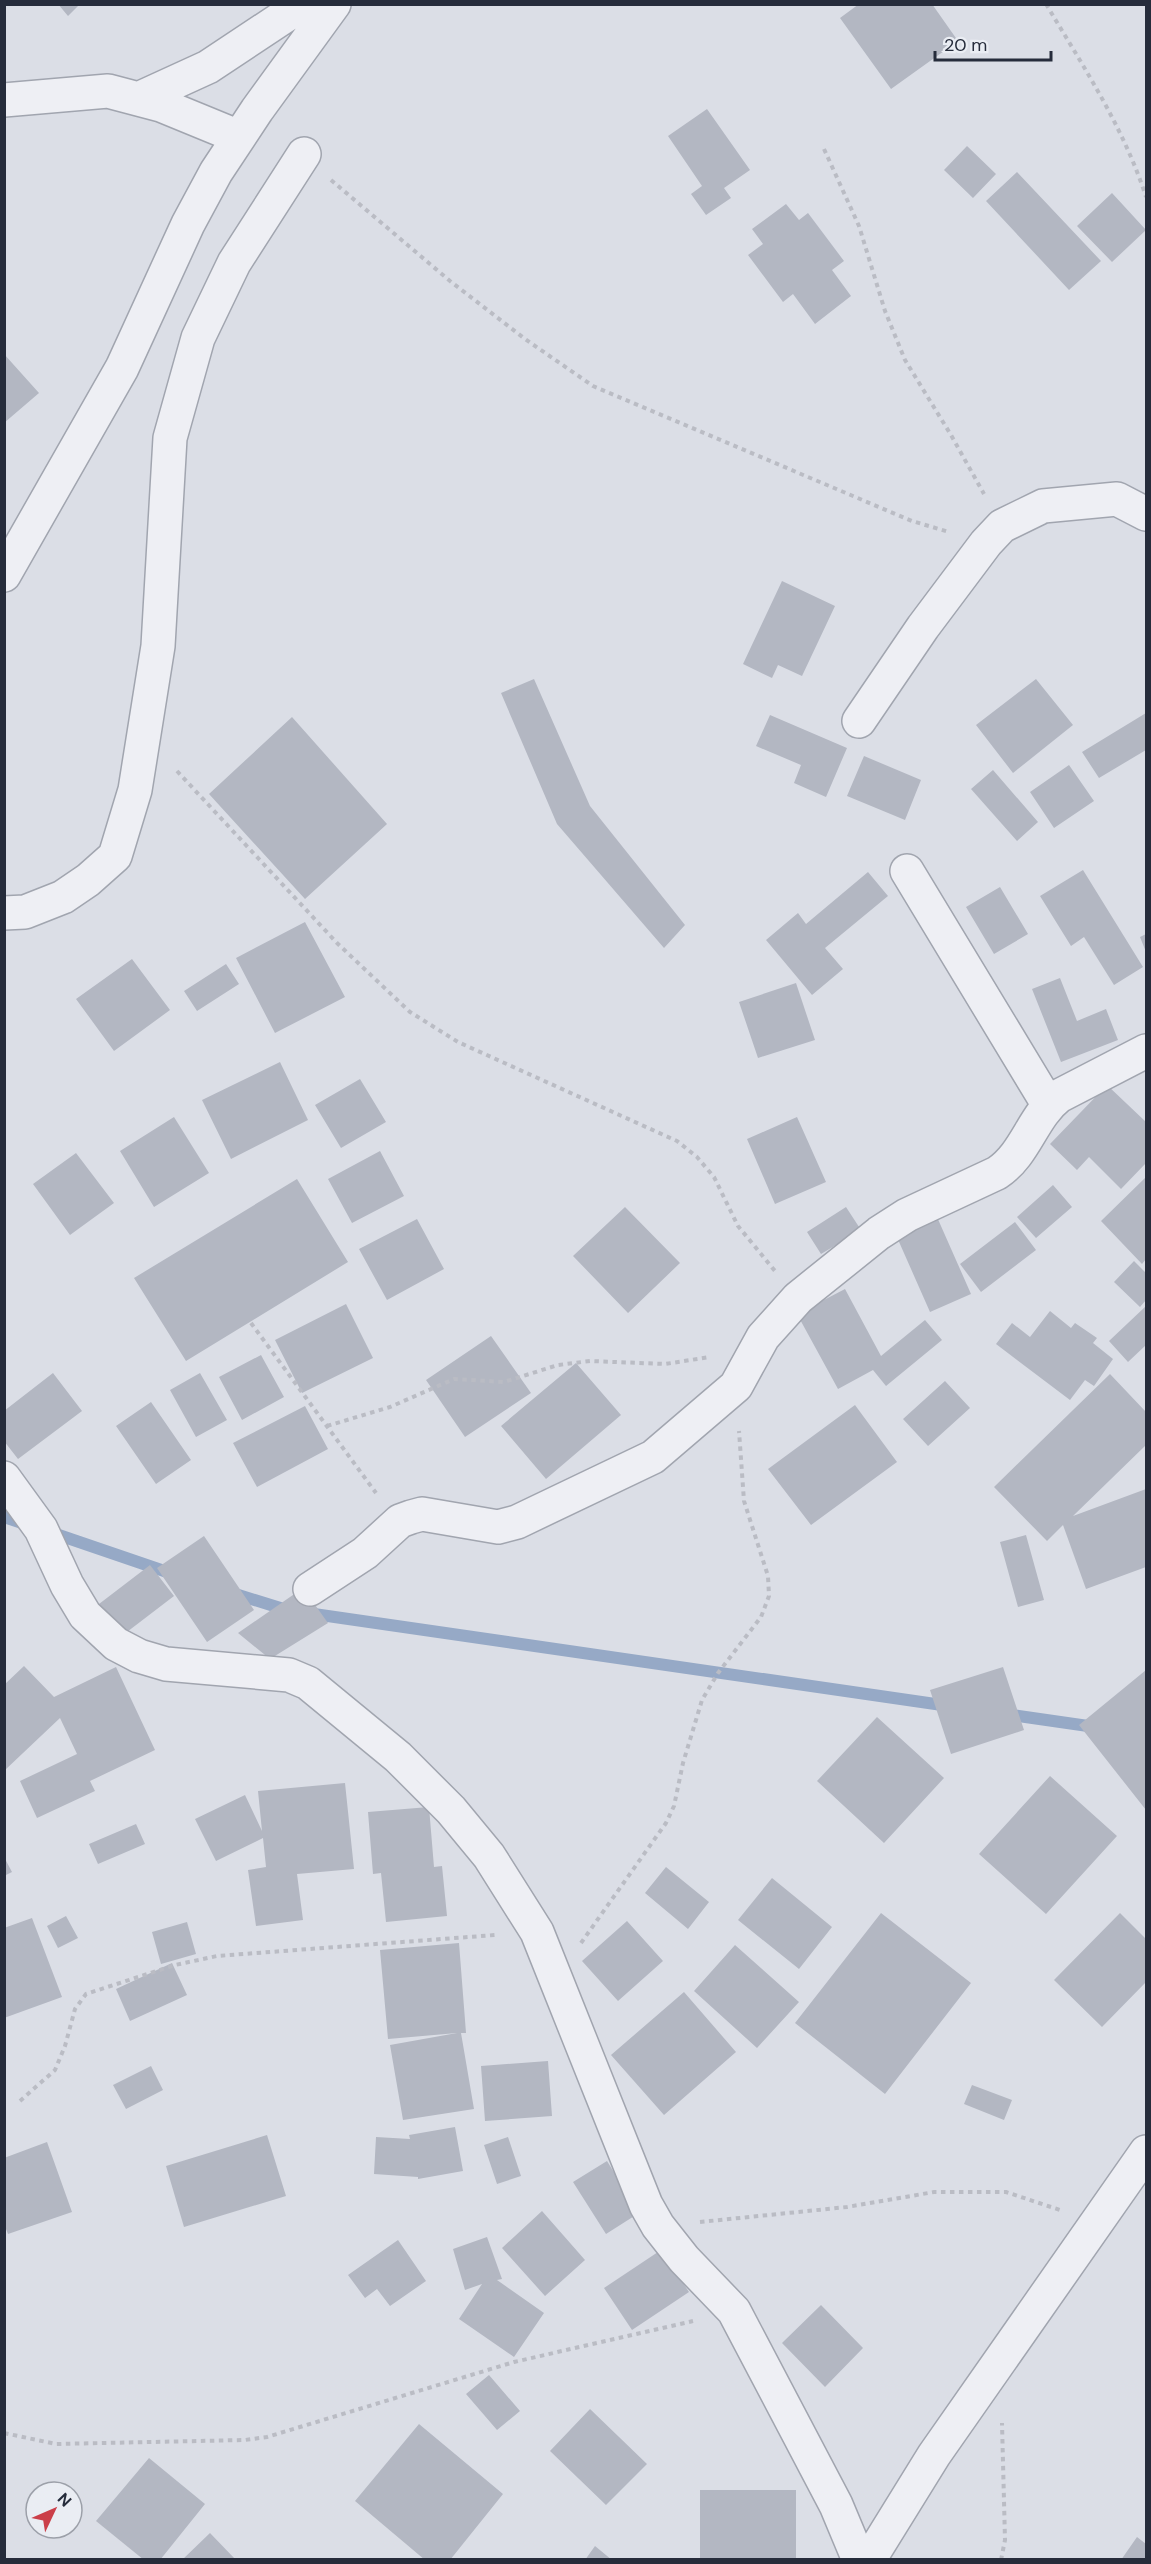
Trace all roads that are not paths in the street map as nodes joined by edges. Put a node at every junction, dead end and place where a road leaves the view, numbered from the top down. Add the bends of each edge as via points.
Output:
1 (303, 4) edge
2 (334, 4) edge
3 (138, 99) junction
4 (4, 100) edge
5 (239, 137) junction
6 (304, 154) road end
7 (1146, 514) edge
8 (4, 575) edge
9 (859, 721) dead end
10 (907, 871) dead end
11 (4, 913) edge
12 (1146, 1051) edge
13 (1048, 1104) junction
14 (4, 1478) edge
15 (310, 1589) dead end
16 (1146, 2152) edge
17 (859, 2559) edge
18 (869, 2559) edge

1 - 3 street via 208,67
2 - 5 street
3 - 4 street via 108,91
3 - 5 street
5 - 8 street via 188,224 122,368
6 - 11 street via 234,263 198,338 170,438 158,646 135,790 115,856 63,897 25,912
7 - 9 street via 1116,499 1043,506 994,534 923,627
10 - 13 street
12 - 13 street
13 - 15 street via 1009,1165 906,1215 798,1298 754,1350 736,1386 653,1456 517,1522 498,1527 422,1514 399,1521 365,1553
14 - 17 street via 41,1529 85,1615 116,1644 166,1664 289,1675 308,1683 399,1757 452,1810 489,1856 537,1932 646,2205 684,2259 734,2311 836,2505
16 - 18 street via 934,2455

